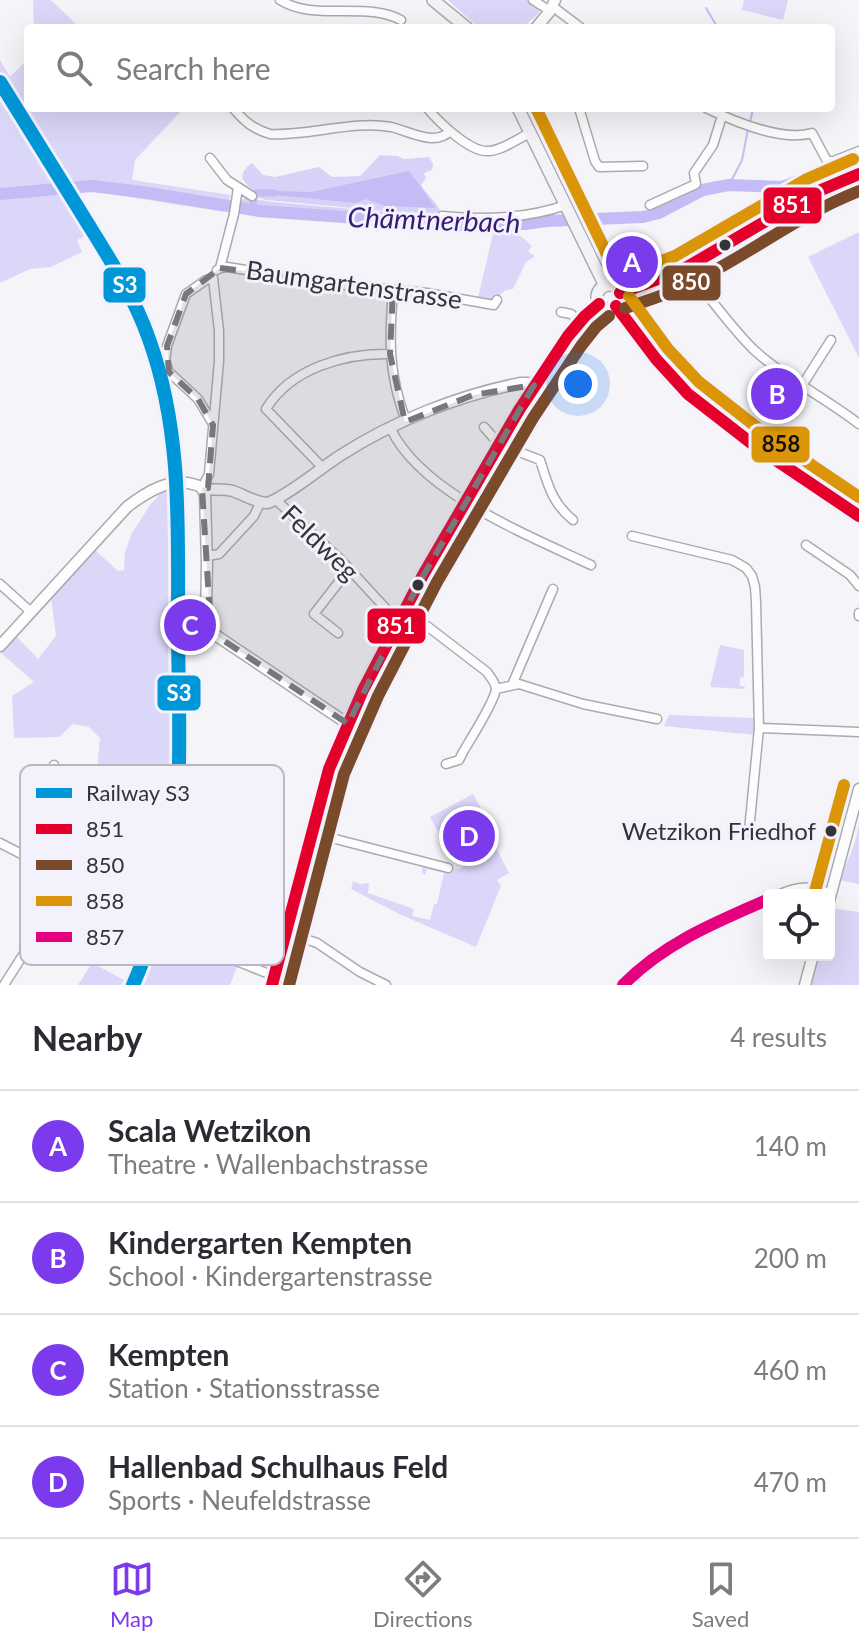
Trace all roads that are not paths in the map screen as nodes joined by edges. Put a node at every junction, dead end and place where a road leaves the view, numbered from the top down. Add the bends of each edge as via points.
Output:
1 (280, 0) edge
2 (433, 0) edge
3 (533, 0) edge
4 (552, 6) edge
5 (401, 20) dead end
6 (462, 24) edge
7 (539, 24) edge
8 (576, 24) edge
9 (236, 112) edge
10 (431, 112) edge
11 (520, 112) edge
12 (580, 112) edge
13 (714, 112) edge
14 (722, 116) junction
15 (450, 131) junction
16 (530, 133) junction
17 (859, 151) edge
18 (210, 158) dead end
19 (643, 166) dead end
20 (859, 174) edge
21 (238, 188) junction
22 (252, 196) dead end
23 (650, 205) dead end
24 (568, 208) junction
25 (442, 216) dead end
26 (644, 242) dead end
27 (220, 268) junction
28 (686, 268) junction
29 (213, 278) junction
30 (647, 283) junction
31 (605, 286) junction
32 (393, 290) junction
33 (620, 293) junction
34 (497, 300) dead end
35 (599, 304) junction
36 (616, 306) junction
37 (561, 312) dead end
38 (579, 321) junction
39 (831, 340) dead end
40 (390, 354) junction
41 (803, 384) junction
42 (534, 385) junction
43 (406, 421) junction
44 (859, 424) edge
45 (213, 425) junction
46 (484, 427) dead end
47 (391, 429) junction
48 (499, 444) junction
49 (323, 468) junction
50 (209, 474) junction
51 (202, 488) junction
52 (224, 489) junction
53 (276, 500) junction
54 (466, 501) junction
55 (260, 503) junction
56 (859, 516) edge
57 (573, 520) dead end
58 (632, 536) dead end
59 (806, 545) dead end
60 (207, 556) junction
61 (591, 565) dead end
62 (349, 569) junction
63 (0, 584) edge
64 (859, 586) edge
65 (553, 589) dead end
66 (31, 612) junction
67 (401, 615) junction
68 (338, 633) dead end
69 (0, 646) edge
70 (512, 685) junction
71 (496, 689) junction
72 (657, 719) dead end
73 (348, 724) junction
74 (759, 728) junction
75 (859, 732) edge
76 (446, 764) dead end
77 (859, 789) edge
78 (749, 831) dead end
79 (312, 833) junction
80 (0, 843) edge
81 (20, 853) edge
82 (448, 868) dead end
83 (790, 889) edge
84 (811, 889) edge
85 (832, 889) edge
86 (763, 902) edge
87 (285, 932) junction
88 (284, 936) edge
89 (20, 960) edge
90 (811, 961) edge
91 (242, 965) edge
92 (273, 980) edge
93 (4, 985) edge
94 (386, 985) edge
95 (623, 985) edge
96 (805, 985) edge

1 - 5 street via 298,8 386,13
2 - 6 main road
3 - 4 street
4 - 7 street
4 - 8 street
9 - 15 street via 247,124 270,134 369,126 435,139
10 - 15 street
11 - 16 main road
12 - 19 street via 599,167
13 - 14 street
14 - 17 street via 796,136 812,133 831,162
14 - 23 street via 713,145 694,173 696,184
15 - 16 street via 482,151
16 - 24 main road
18 - 21 street
20 - 28 main road via 807,195
21 - 22 street
21 - 27 street
24 - 25 street via 486,219
24 - 31 main road
26 - 30 street
27 - 29 street, Baumgartenstrasse
27 - 32 street, Baumgartenstrasse
28 - 30 main road
28 - 41 street via 752,348
29 - 45 street via 219,331
29 - 45 street, Baumgartenstrasse via 186,294 165,362
30 - 33 main road
31 - 33 main road
31 - 35 main road via 598,293
32 - 34 street, Baumgartenstrasse via 494,305
32 - 40 street
33 - 36 main road
35 - 36 main road via 605,309
35 - 38 main road
36 - 56 main road via 688,394
37 - 38 street
38 - 42 main road
39 - 41 street
40 - 43 street
40 - 49 street via 320,366 285,387 266,409
41 - 44 street
42 - 43 street via 500,387
42 - 48 main road
43 - 47 street
45 - 50 street
46 - 48 street
47 - 49 street
47 - 54 street via 418,465
48 - 54 main road
48 - 57 street via 540,460 551,494
49 - 53 street
50 - 51 street
50 - 52 street
51 - 52 street
51 - 60 street
51 - 66 street via 176,484 139,498
52 - 55 street
53 - 55 street
53 - 62 street, Feldweg
54 - 61 street
54 - 67 main road
55 - 60 street via 219,554
58 - 74 street via 732,560 749,572 757,614
59 - 64 street
60 - 73 street via 206,617 211,632
62 - 67 street, Feldweg via 389,612
62 - 68 street via 314,614
63 - 66 street
65 - 70 street
66 - 69 street
67 - 71 street, Feldweg via 443,637 487,672
67 - 73 main road
70 - 71 street
70 - 72 street
71 - 76 street via 459,760
73 - 79 main road
74 - 75 street
74 - 78 street
77 - 85 street
79 - 82 street
79 - 87 main road
80 - 81 street
83 - 84 street
86 - 95 street via 667,948
87 - 88 main road
87 - 94 street via 317,943
89 - 93 street
90 - 96 street
91 - 92 street

